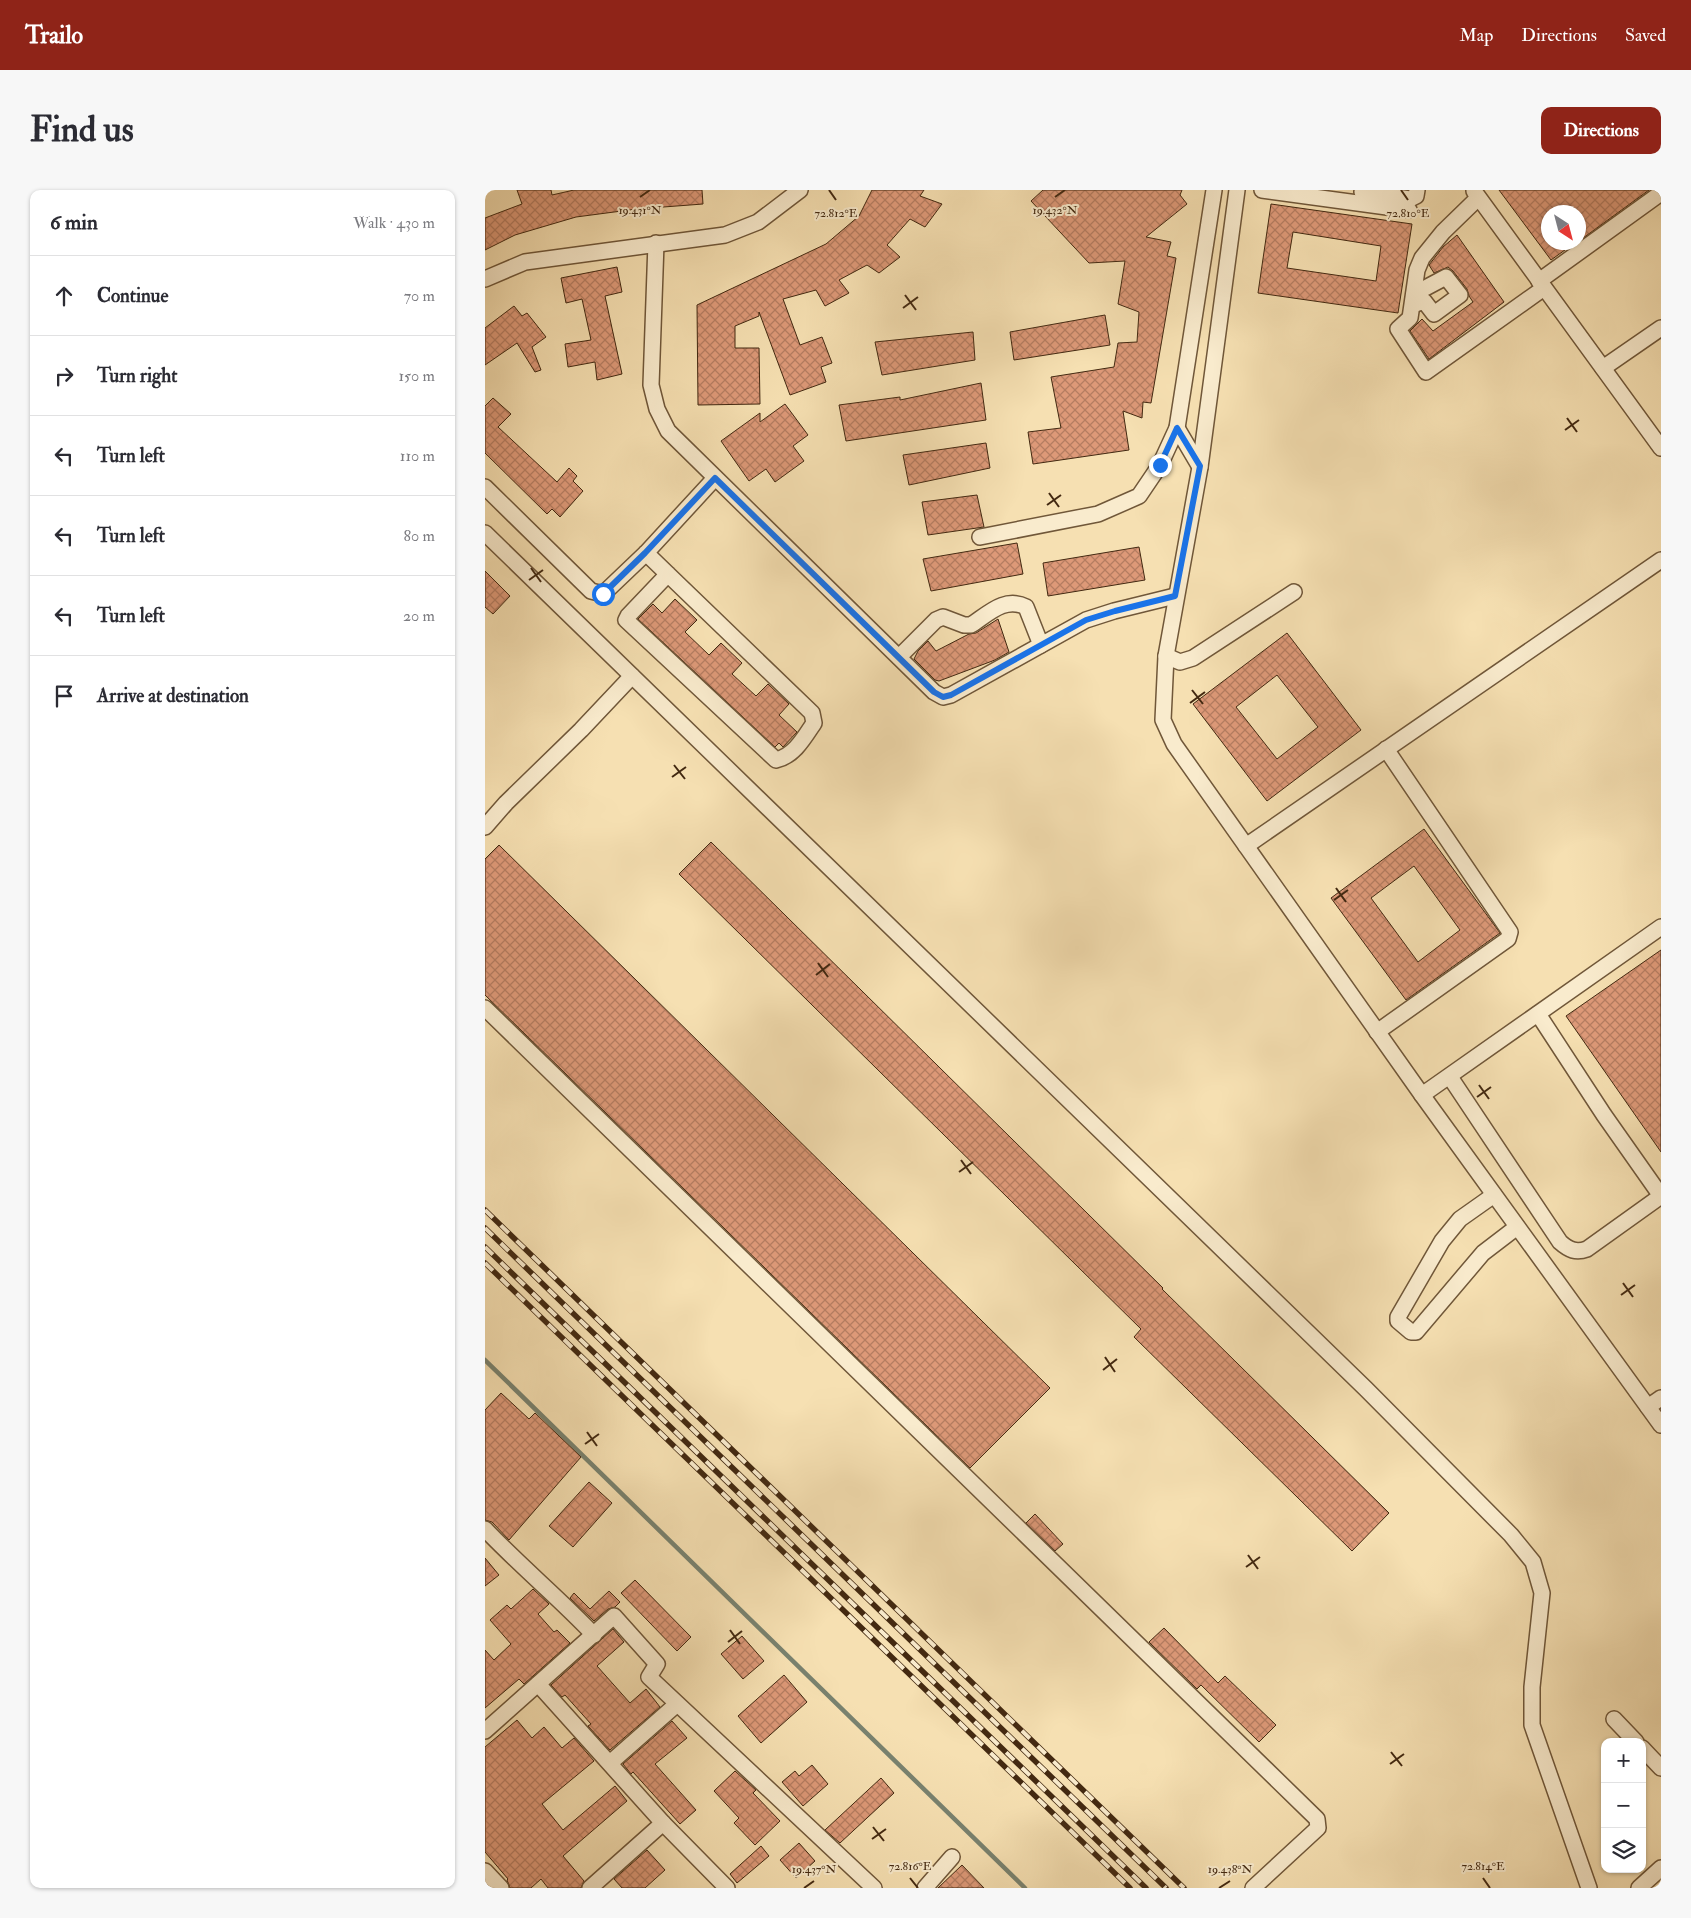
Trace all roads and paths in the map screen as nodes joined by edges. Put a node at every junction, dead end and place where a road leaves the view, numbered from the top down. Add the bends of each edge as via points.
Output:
1 (800, 190) edge
2 (1214, 190) edge
3 (1237, 190) edge
4 (1262, 190) edge
5 (1417, 190) edge
6 (1476, 192) edge
7 (1661, 193) edge
8 (1357, 196) edge
9 (1409, 210) dead end
10 (656, 243) junction
11 (485, 279) edge
12 (1541, 284) junction
13 (1198, 296) junction
14 (1223, 298) junction
15 (1661, 328) edge
16 (1603, 368) junction
17 (1177, 428) junction
18 (1661, 448) edge
19 (1200, 466) junction
20 (715, 478) junction
21 (485, 487) edge
22 (485, 533) edge
23 (980, 537) dead end
24 (645, 553) junction
25 (1661, 560) edge
26 (668, 574) junction
27 (1295, 592) dead end
28 (1175, 596) junction
29 (1041, 645) junction
30 (1166, 656) junction
31 (899, 658) junction
32 (632, 676) junction
33 (1386, 749) junction
34 (485, 827) edge
35 (1246, 846) junction
36 (1661, 927) edge
37 (485, 1008) edge
38 (1538, 1014) junction
39 (1377, 1032) junction
40 (1450, 1076) junction
41 (1422, 1096) junction
42 (1494, 1195) junction
43 (1661, 1196) edge
44 (1517, 1227) junction
45 (1661, 1398) edge
46 (1648, 1407) junction
47 (1661, 1425) edge
48 (485, 1529) edge
49 (594, 1635) junction
50 (538, 1684) junction
51 (677, 1704) junction
52 (1614, 1719) dead end
53 (485, 1731) edge
54 (1632, 1738) edge
55 (1646, 1752) edge
56 (609, 1763) junction
57 (1661, 1768) edge
58 (663, 1823) junction
59 (952, 1857) dead end
60 (1661, 1868) edge
61 (485, 1871) edge
62 (501, 1888) edge
63 (590, 1888) edge
64 (727, 1888) edge
65 (874, 1888) edge
66 (925, 1888) edge
67 (1253, 1888) edge
68 (1589, 1888) edge
69 (1639, 1888) edge

1 - 10 street via 758,222 725,235
2 - 13 street
3 - 14 street
4 - 8 street
5 - 8 street via 1416,196 1410,199
6 - 12 street
6 - 12 street via 1422,258 1417,270 1410,318 1398,329 1426,372
7 - 12 street
8 - 9 street
10 - 11 street via 525,262
10 - 20 street via 651,385 668,431
12 - 16 street
13 - 14 street
13 - 17 street
14 - 19 street
15 - 16 street
16 - 18 street
17 - 19 street
17 - 23 street via 1160,465 1139,496 1098,514
19 - 28 street
20 - 24 street
20 - 31 street
21 - 24 street via 591,591 603,594
22 - 32 street
24 - 26 street
25 - 33 street
26 - 26 street via 626,620 776,760 784,758 801,744 814,723 812,713
27 - 30 street via 1193,658 1180,662
28 - 29 street via 1086,620
28 - 30 street
29 - 31 street via 943,697
29 - 31 street via 1026,606 1008,602 971,625 943,617 936,620
30 - 35 street via 1163,720 1174,744
32 - 34 street
32 - 68 street via 1366,1389 1511,1535 1533,1562 1542,1593 1532,1687 1532,1725
33 - 35 street
33 - 39 street via 1510,932 1508,939
35 - 39 street
36 - 38 street
37 - 67 street via 1317,1819 1318,1828
38 - 40 street
38 - 43 street via 1603,1115
39 - 41 street
40 - 41 street
40 - 43 street via 1567,1248 1578,1252 1587,1249
41 - 42 street
42 - 44 street
42 - 44 street via 1460,1219 1442,1241 1398,1321 1411,1332 1416,1332 1483,1253
44 - 46 street
45 - 46 street
46 - 47 street
48 - 49 street
49 - 50 street
49 - 51 street via 614,1616 657,1664 649,1678
50 - 53 street
50 - 56 street
51 - 56 street
51 - 65 street
52 - 54 street
55 - 57 street
56 - 58 street
58 - 63 street
58 - 64 street
59 - 66 street
60 - 69 street
61 - 62 street

